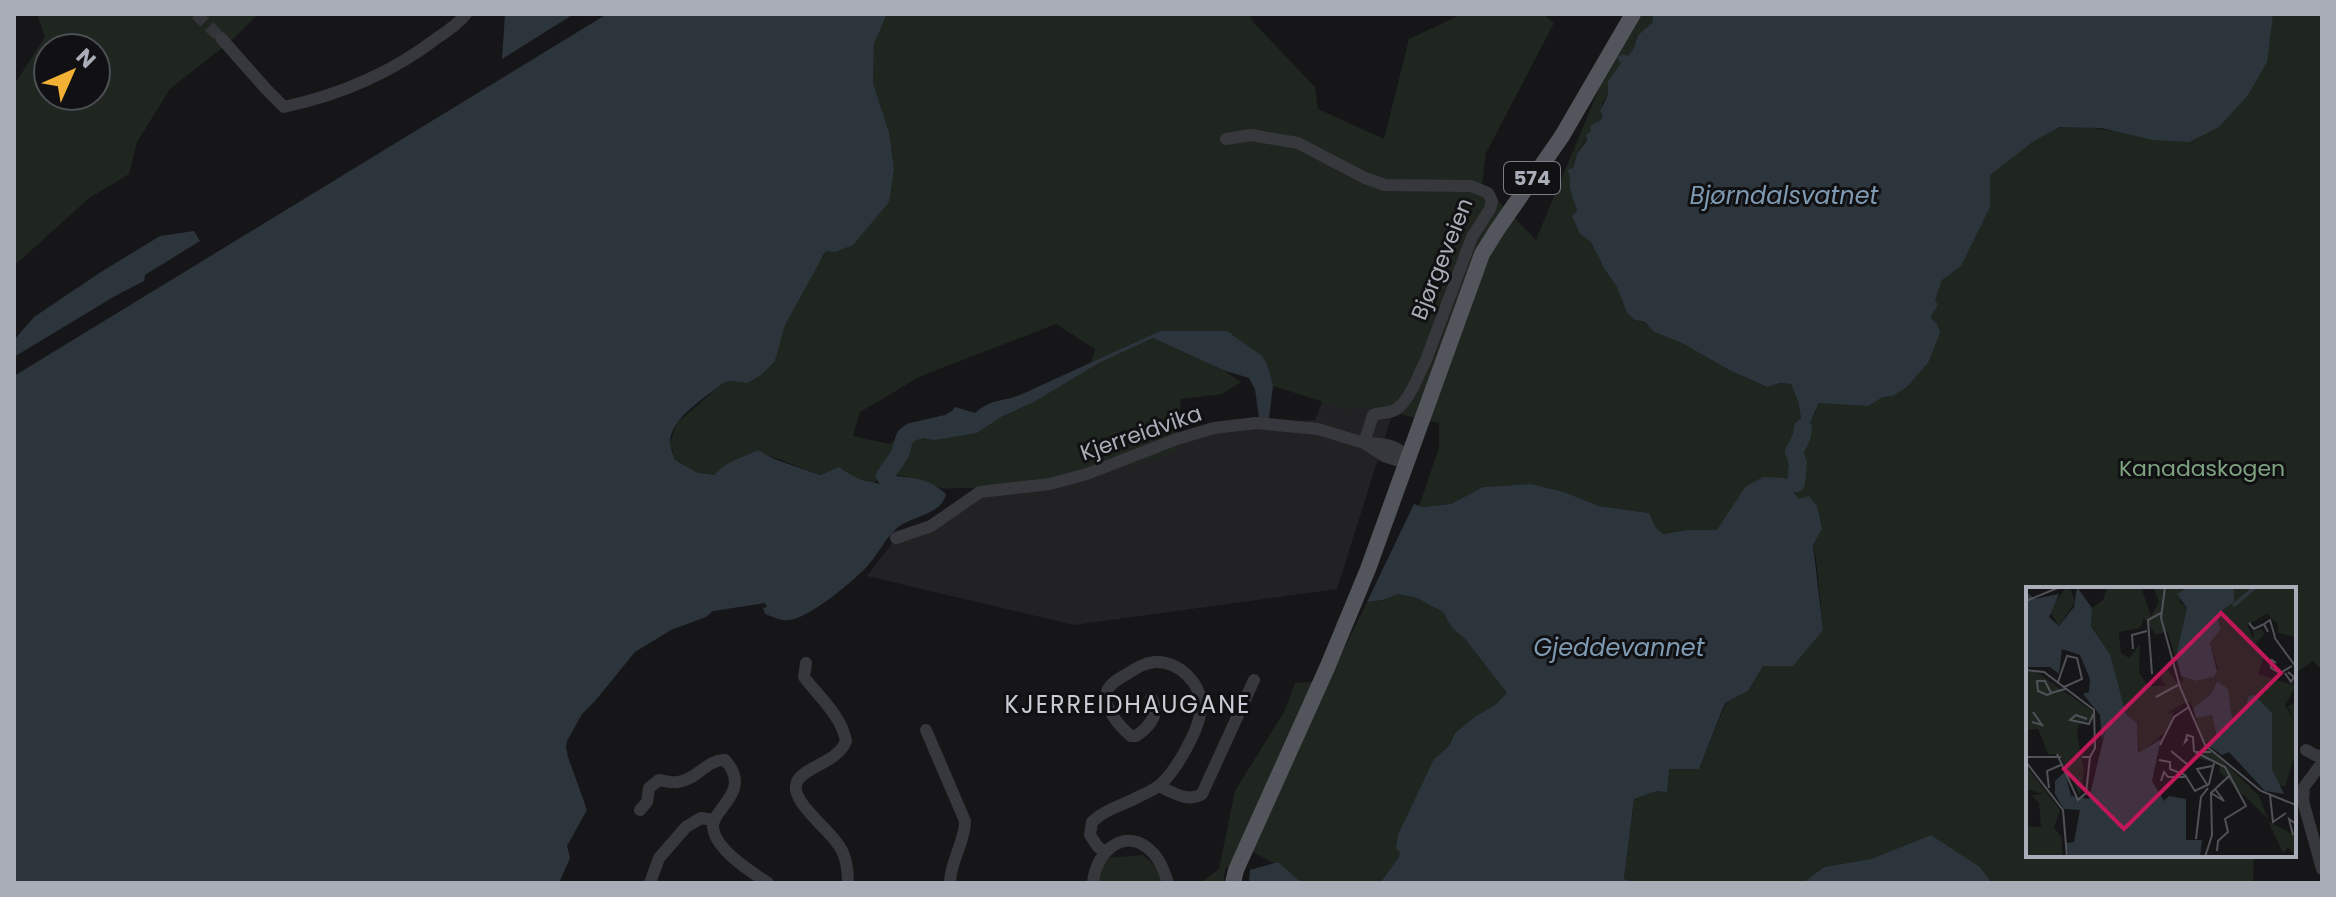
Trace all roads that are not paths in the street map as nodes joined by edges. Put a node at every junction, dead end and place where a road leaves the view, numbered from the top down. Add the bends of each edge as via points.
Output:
1 (466, 14) edge
2 (1633, 14) edge
3 (221, 38) tunnel mouth
4 (1226, 139) dead end
5 (1364, 443) junction
6 (1401, 455) junction
7 (896, 538) dead end
8 (806, 663) dead end
9 (1254, 680) dead end
10 (1151, 698) dead end
11 (926, 730) dead end
12 (2306, 750) dead end
13 (2322, 756) edge
14 (2322, 763) edge
15 (1158, 786) junction
16 (2298, 791) edge
17 (640, 810) dead end
18 (714, 820) junction
19 (1104, 851) junction
20 (2322, 869) edge
21 (650, 883) edge
22 (768, 883) edge
23 (848, 883) edge
24 (950, 883) edge
25 (1093, 883) edge
26 (1168, 883) edge
27 (1233, 883) edge

1 - 3 street via 387,70 284,107
2 - 6 main road, Bjørgeveien / 574 via 1562,136 1482,254
4 - 5 street, Bjørgeveien via 1251,135 1298,143 1385,185 1471,186 1488,193 1492,201 1472,237 1426,360 1400,406 1373,415
5 - 6 street, Kjerreidvika via 1389,444
5 - 7 street, Kjerreidvika via 1290,425 1214,428 1089,474 980,492 931,526
6 - 27 main road, Bjørgeveien / 574 via 1368,569
8 - 23 street via 804,677 846,741 839,753 800,776 795,789 800,802 841,847
9 - 15 street via 1202,794 1189,799
10 - 15 street via 1152,722 1136,736 1107,702 1116,681 1142,664 1160,662 1192,679 1201,705 1178,762
11 - 24 street via 965,821
12 - 13 street
14 - 16 street
15 - 19 street via 1092,822 1090,835
16 - 20 street
17 - 18 street via 649,788 659,780 677,783 725,760 734,779 733,794
18 - 21 street via 701,818 686,827 659,858
18 - 22 street via 713,829 727,852
19 - 25 street
19 - 26 street via 1130,841 1145,847 1162,866

